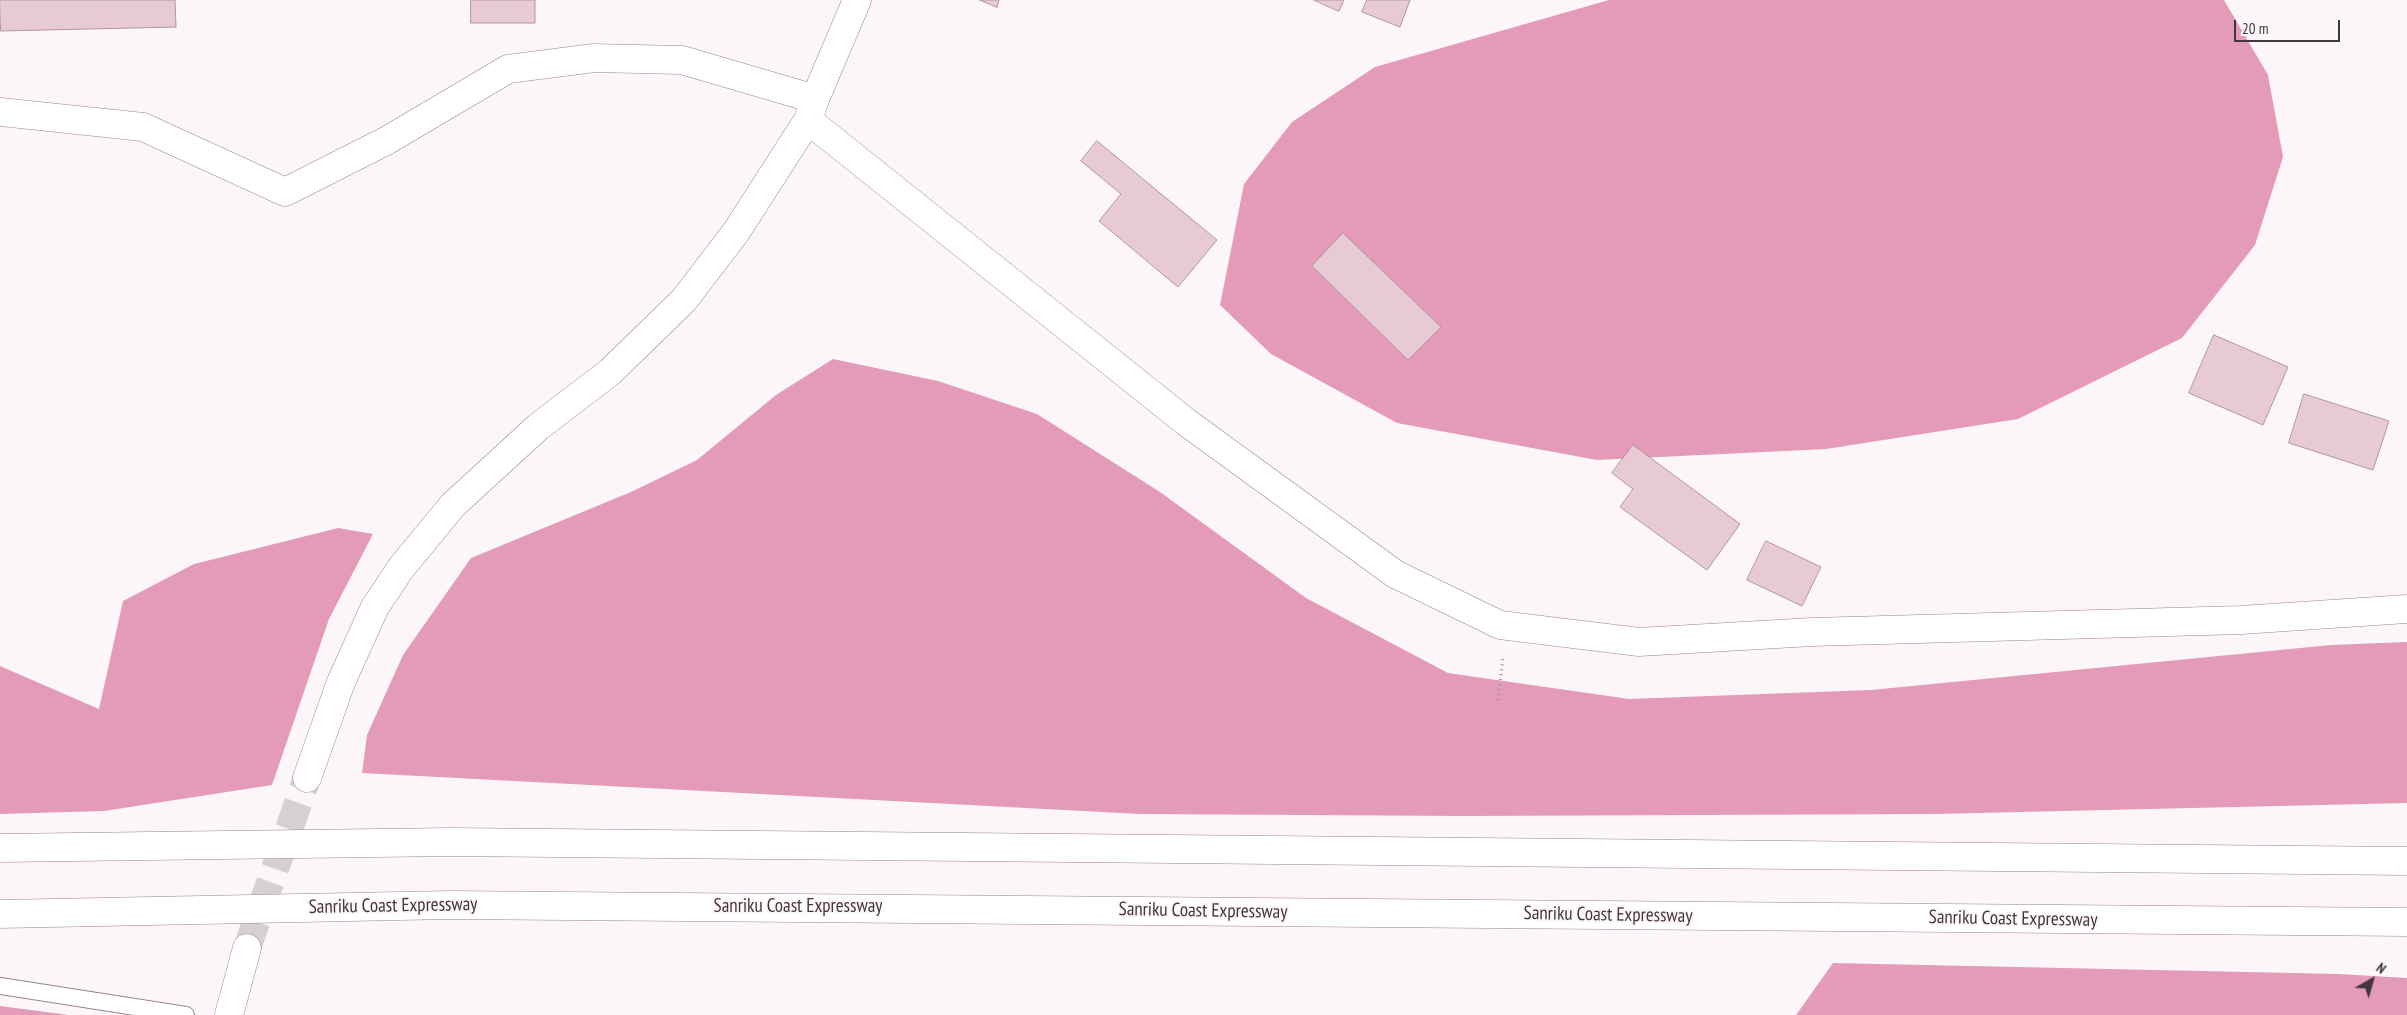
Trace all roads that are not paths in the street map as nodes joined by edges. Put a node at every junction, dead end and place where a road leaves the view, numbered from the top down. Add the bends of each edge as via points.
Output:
1 (857, 0) edge
2 (811, 110) junction
3 (0, 112) edge
4 (2407, 610) edge
5 (308, 778) tunnel mouth
6 (0, 848) edge
7 (2407, 856) edge
8 (2365, 861) junction
9 (2407, 861) edge
10 (0, 914) edge
11 (2407, 924) edge
12 (247, 948) tunnel mouth
13 (0, 986) edge
14 (186, 1015) edge
15 (229, 1015) edge

1 - 2 main road
2 - 3 main road via 682,60 594,58 508,69 386,141 285,192 143,127
2 - 4 main road via 1186,422 1395,574 1500,625 1639,642 1812,632 2241,620
2 - 5 main road via 736,232 684,300 610,372 538,428 453,505 401,568 374,607 341,682
6 - 8 main road via 451,842
7 - 8 main road
8 - 9 main road
10 - 11 main road, Sanriku Coast Expressway via 460,905
12 - 15 main road
13 - 14 lane

